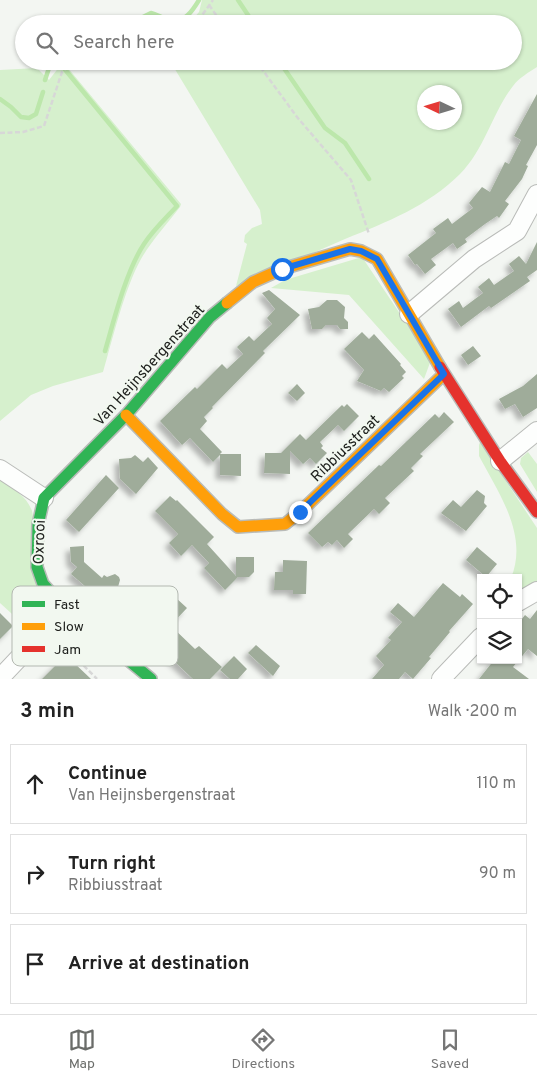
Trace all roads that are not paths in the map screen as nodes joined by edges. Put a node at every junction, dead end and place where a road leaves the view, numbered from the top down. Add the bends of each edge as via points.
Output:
1 (537, 194) edge
2 (409, 314) junction
3 (444, 374) junction
4 (126, 415) junction
5 (537, 430) edge
6 (500, 461) junction
7 (0, 469) edge
8 (44, 498) junction
9 (537, 512) edge
10 (45, 586) edge
11 (537, 591) edge
12 (522, 600) edge
13 (477, 641) edge
14 (12, 666) edge
15 (135, 666) edge
16 (1, 678) edge
17 (151, 679) edge
18 (441, 679) edge

1 - 2 street via 517,231 474,259
2 - 3 street
2 - 4 street, Van Heijnsbergenstraat via 377,259 361,251 350,249 282,269 253,282 210,317
3 - 4 street, Ribbiusstraat via 285,524 238,527
3 - 6 street
4 - 8 street, Van Heijnsbergenstraat
5 - 6 street
6 - 9 street
7 - 8 street, Oxrooi
8 - 10 street, Oxrooi via 38,524 37,567
11 - 12 street
13 - 18 street
14 - 16 street
15 - 17 street, Oxrooi

